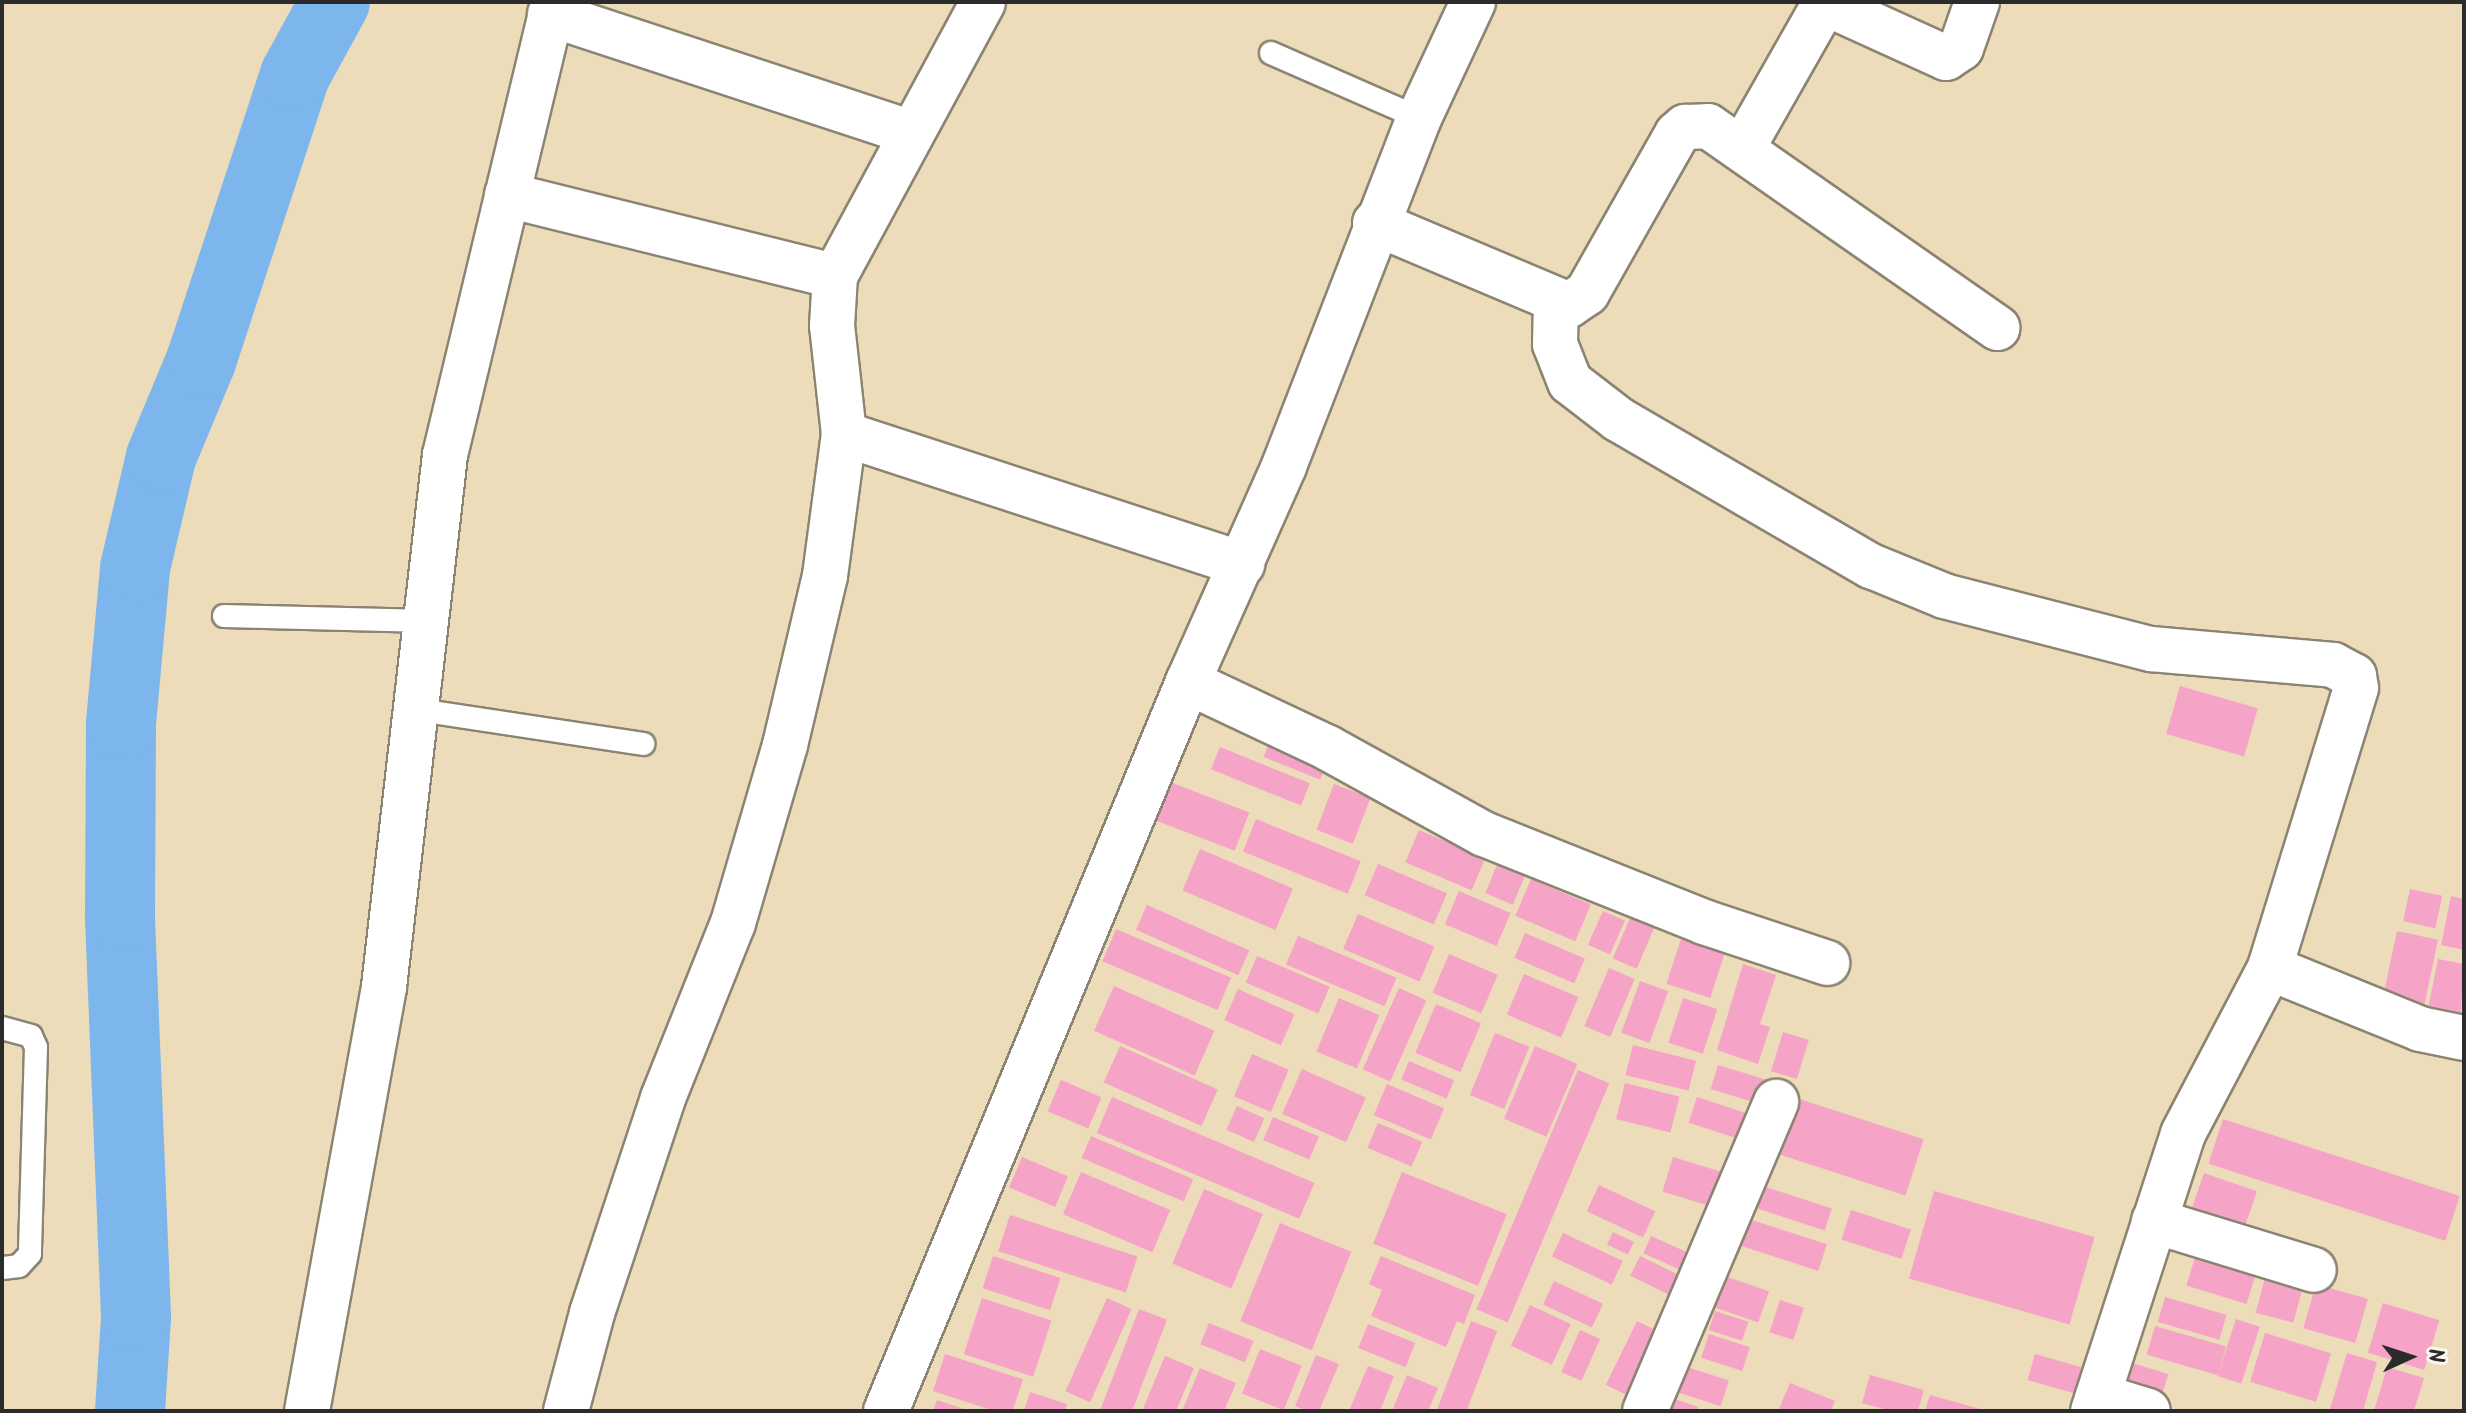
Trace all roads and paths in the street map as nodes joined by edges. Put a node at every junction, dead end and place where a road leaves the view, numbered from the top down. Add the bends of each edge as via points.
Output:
1 (983, 2) edge
2 (1473, 2) edge
3 (1977, 2) edge
4 (552, 8) edge
5 (1271, 53) dead end
6 (1419, 118) junction
7 (909, 132) junction
8 (1742, 149) junction
9 (507, 195) junction
10 (1375, 223) junction
11 (835, 276) junction
12 (1556, 302) junction
13 (1998, 328) dead end
14 (844, 434) junction
15 (1242, 564) junction
16 (224, 616) dead end
17 (428, 621) junction
18 (1188, 682) junction
19 (419, 710) junction
20 (643, 744) dead end
21 (1827, 963) dead end
22 (2270, 968) junction
23 (2, 1028) edge
24 (2464, 1038) edge
25 (1776, 1102) dead end
26 (2154, 1221) junction
27 (2, 1268) edge
28 (2314, 1270) dead end
29 (2096, 1404) edge
30 (307, 1411) edge
31 (566, 1411) edge
32 (886, 1411) edge
33 (1645, 1411) edge
34 (2148, 1411) edge

1 - 7 street
2 - 6 street
3 - 8 street via 1961,48 1946,58 1825,3
4 - 7 street
4 - 9 street
5 - 6 lane
6 - 10 street
7 - 11 street
8 - 12 street via 1708,126 1685,127 1587,293 1569,305
8 - 13 street
9 - 11 street
9 - 17 street via 445,455
10 - 12 street
10 - 15 street
11 - 14 street via 832,326
12 - 22 street via 1555,344 1570,382 1618,419 1871,566 1944,596 2151,649 2333,665 2354,676 2356,688
14 - 15 street
14 - 31 street via 825,576 785,745 733,923 663,1098
15 - 18 street
16 - 17 lane
17 - 19 street
18 - 21 street via 1328,748 1484,834 1704,922
18 - 32 street
19 - 20 lane
19 - 30 street via 384,987
22 - 24 street via 2420,1029
22 - 26 street via 2183,1134
23 - 27 lane via 31,1036 36,1047 30,1254 19,1266
25 - 33 street
26 - 28 street
26 - 29 street
29 - 34 street

